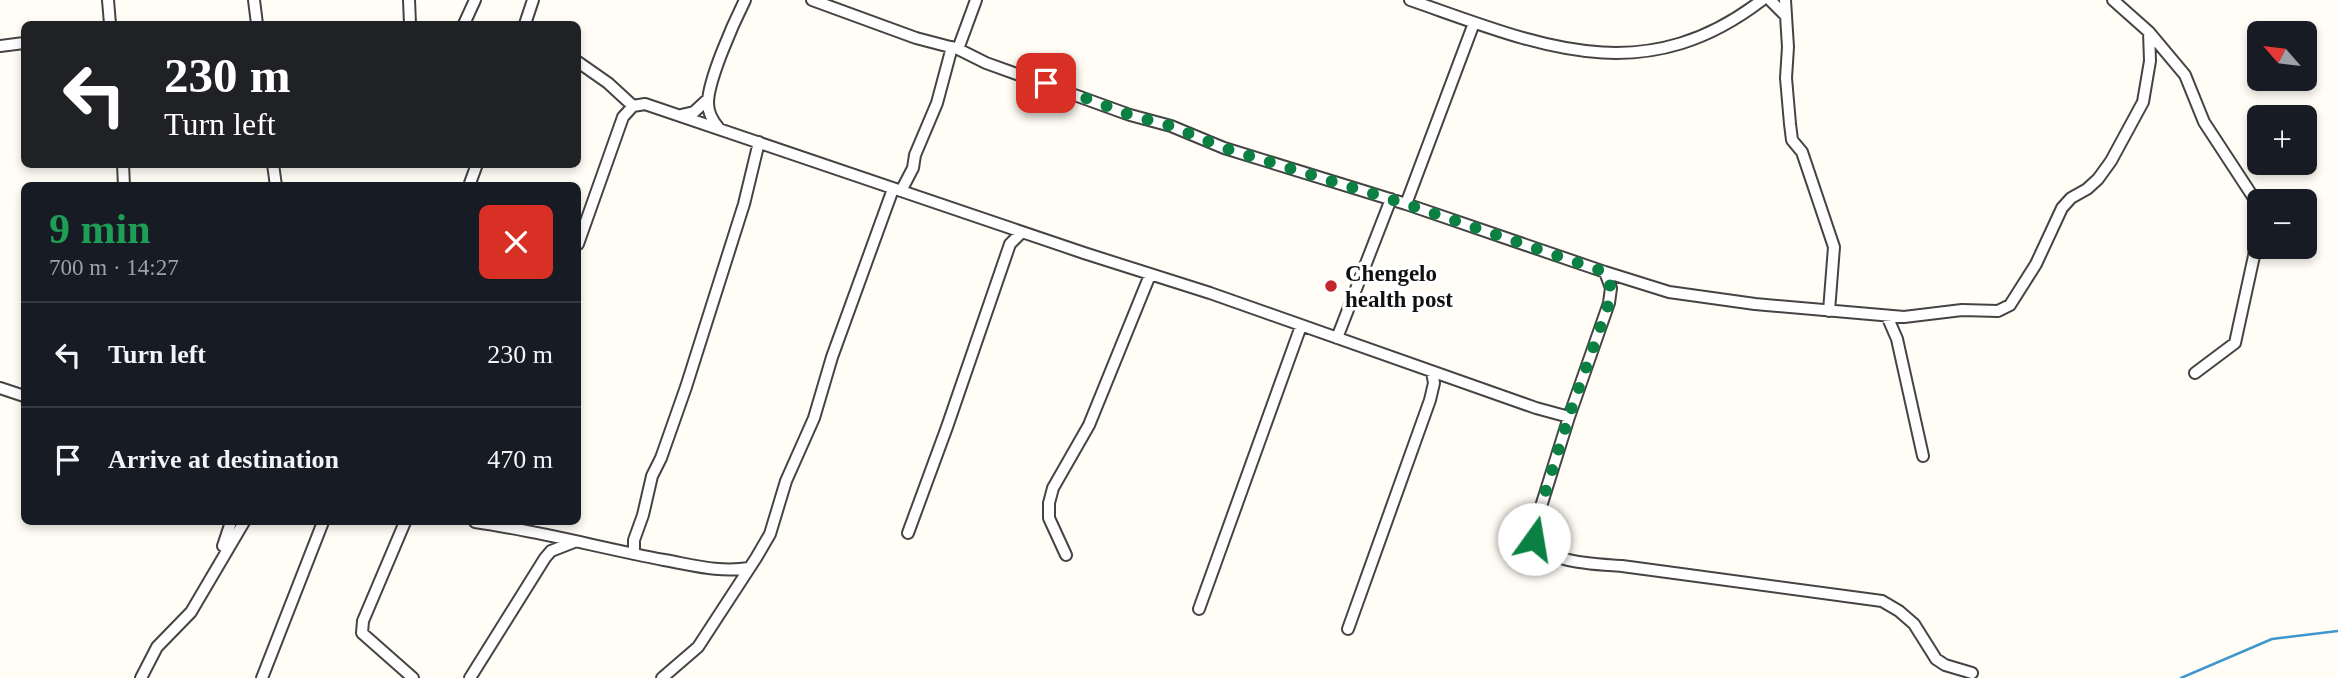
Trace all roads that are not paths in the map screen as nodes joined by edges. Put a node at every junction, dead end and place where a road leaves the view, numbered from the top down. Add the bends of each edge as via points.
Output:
1 (108, 0) edge
2 (254, 0) edge
3 (409, 0) edge
4 (475, 0) edge
5 (533, 0) edge
6 (745, 0) edge
7 (812, 0) edge
8 (976, 0) edge
9 (1409, 0) edge
10 (1762, 0) edge
11 (1770, 0) edge
12 (1785, 0) edge
13 (2113, 0) edge
14 (1785, 15) junction
15 (110, 21) edge
16 (257, 21) edge
17 (410, 21) edge
18 (465, 21) edge
19 (526, 21) edge
20 (1474, 23) junction
21 (2150, 32) junction
22 (21, 43) edge
23 (0, 46) edge
24 (955, 48) junction
25 (581, 64) edge
26 (708, 99) junction
27 (633, 106) junction
28 (681, 115) junction
29 (718, 128) junction
30 (759, 142) junction
31 (2248, 189) edge
32 (897, 190) junction
33 (1391, 199) junction
34 (1406, 204) junction
35 (1004, 226) junction
36 (1022, 232) junction
37 (581, 236) edge
38 (1010, 244) junction
39 (2253, 259) edge
40 (1605, 272) junction
41 (1150, 275) junction
42 (1829, 311) junction
43 (1887, 316) junction
44 (1301, 326) junction
45 (1337, 338) junction
46 (1432, 372) junction
47 (2195, 373) dead end
48 (0, 388) edge
49 (21, 395) edge
50 (1569, 416) junction
51 (1923, 456) dead end
52 (230, 525) edge
53 (242, 525) edge
54 (322, 525) edge
55 (402, 525) edge
56 (493, 525) edge
57 (908, 533) dead end
58 (547, 534) junction
59 (634, 540) junction
60 (577, 541) junction
61 (619, 550) junction
62 (551, 551) junction
63 (634, 554) junction
64 (1066, 555) dead end
65 (222, 556) junction
66 (749, 568) junction
67 (727, 571) junction
68 (737, 587) junction
69 (1199, 609) dead end
70 (1348, 629) dead end
71 (1972, 673) dead end
72 (141, 678) edge
73 (262, 678) edge
74 (414, 678) edge
75 (470, 678) edge
76 (662, 678) edge

1 - 15 street
2 - 16 street
3 - 17 street
4 - 18 street
5 - 19 street
6 - 26 street
7 - 24 street
8 - 24 street
9 - 20 street
10 - 20 street via 1715,32 1637,53 1609,54 1535,43
11 - 14 street
12 - 14 street
13 - 21 street
14 - 42 street via 1792,140 1802,152 1834,247
20 - 34 street
21 - 31 street via 2185,75 2204,122
21 - 43 street via 2143,102 2098,179 2062,208 2036,264 2010,305 1998,311
22 - 23 street
24 - 32 street via 913,168
24 - 33 street via 1224,148
25 - 27 street
26 - 28 street via 694,112
26 - 29 street via 709,113
27 - 28 street via 645,104
27 - 37 street via 623,117
28 - 29 street
29 - 30 street
30 - 32 street
30 - 59 street via 730,249
32 - 35 street
32 - 66 street via 770,534
33 - 34 street
33 - 45 street
34 - 40 street
35 - 36 street
35 - 38 street
36 - 38 street
36 - 41 street
38 - 57 street
39 - 47 street via 2235,343
40 - 42 street via 1669,292
40 - 50 street via 1611,288 1609,303
41 - 44 street
41 - 64 street via 1089,425 1053,488 1049,518
42 - 43 street
43 - 51 street via 1897,339
44 - 45 street
44 - 69 street
45 - 46 street
46 - 50 street
46 - 70 street via 1430,400
48 - 49 street
50 - 71 street via 1533,532 1545,551 1581,563 1882,601 1914,624 1936,659
52 - 65 street
53 - 65 street
54 - 73 street
55 - 74 street via 362,633
56 - 58 street
58 - 60 street
58 - 62 street
59 - 61 street
59 - 63 street
60 - 61 street
60 - 62 street
61 - 63 street
62 - 75 street
63 - 67 street
65 - 72 street via 191,612 157,647
66 - 67 street
66 - 68 street
67 - 68 street
68 - 76 street via 698,647

